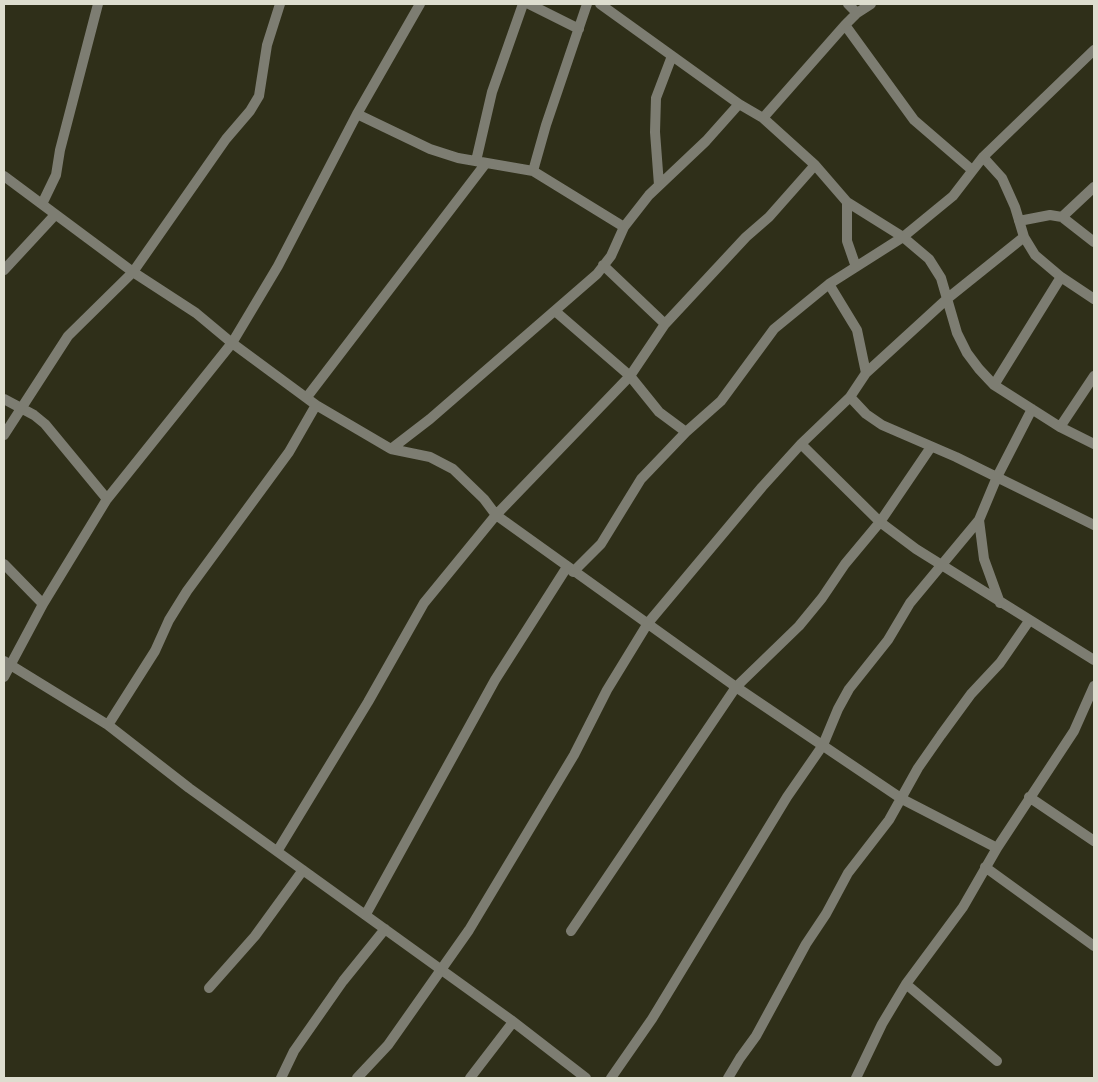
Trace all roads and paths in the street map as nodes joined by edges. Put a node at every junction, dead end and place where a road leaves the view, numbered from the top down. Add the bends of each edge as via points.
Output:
1 (98, 4) edge
2 (280, 4) edge
3 (420, 4) edge
4 (523, 4) edge
5 (529, 4) edge
6 (587, 4) edge
7 (600, 4) edge
8 (848, 4) edge
9 (871, 4) edge
10 (858, 13) junction
11 (845, 25) junction
12 (579, 29) junction
13 (1094, 50) edge
14 (672, 56) junction
15 (739, 104) junction
16 (357, 114) junction
17 (762, 118) junction
18 (983, 158) junction
19 (481, 162) junction
20 (815, 165) junction
21 (972, 170) junction
22 (534, 171) junction
23 (4, 176) edge
24 (659, 184) junction
25 (1094, 187) edge
26 (847, 202) junction
27 (42, 204) junction
28 (54, 216) junction
29 (1062, 217) junction
30 (1019, 221) junction
31 (624, 228) junction
32 (903, 237) junction
33 (1024, 237) junction
34 (1094, 242) edge
35 (603, 265) junction
36 (856, 267) junction
37 (4, 270) edge
38 (133, 272) junction
39 (1061, 278) junction
40 (829, 284) junction
41 (948, 298) junction
42 (1094, 299) edge
43 (555, 311) junction
44 (664, 324) junction
45 (232, 343) junction
46 (866, 373) junction
47 (630, 376) junction
48 (1094, 376) edge
49 (994, 385) junction
50 (307, 397) junction
51 (850, 397) junction
52 (4, 399) edge
53 (316, 405) junction
54 (21, 408) junction
55 (1032, 409) junction
56 (1060, 427) junction
57 (686, 432) junction
58 (4, 435) edge
59 (801, 444) junction
60 (1094, 444) edge
61 (931, 447) junction
62 (391, 449) junction
63 (996, 477) junction
64 (107, 499) junction
65 (496, 515) junction
66 (979, 520) junction
67 (880, 522) junction
68 (1094, 525) edge
69 (4, 564) edge
70 (941, 566) junction
71 (570, 569) junction
72 (1000, 603) junction
73 (43, 604) junction
74 (1029, 622) junction
75 (648, 623) junction
76 (1094, 660) edge
77 (7, 663) edge
78 (4, 677) edge
79 (1094, 686) edge
80 (736, 687) junction
81 (108, 725) junction
82 (822, 745) junction
83 (1029, 797) junction
84 (902, 799) junction
85 (1094, 841) edge
86 (997, 848) junction
87 (278, 850) junction
88 (985, 867) junction
89 (302, 870) junction
90 (366, 914) junction
91 (385, 929) junction
92 (571, 931) dead end
93 (1094, 946) edge
94 (441, 971) junction
95 (906, 984) junction
96 (209, 988) dead end
97 (514, 1022) junction
98 (997, 1061) dead end
99 (281, 1078) edge
100 (357, 1078) edge
101 (470, 1078) edge
102 (586, 1078) edge
103 (611, 1078) edge
104 (728, 1078) edge
105 (856, 1078) edge

1 - 27 street via 56,175
2 - 38 street via 267,45 259,96
3 - 16 street
4 - 19 street via 492,92
5 - 12 street
6 - 12 street
7 - 14 street
8 - 10 street
9 - 10 street
10 - 11 street
11 - 17 street
11 - 21 street via 914,120
12 - 22 street
13 - 18 street
14 - 15 street
14 - 24 street via 656,98
15 - 17 street
15 - 24 street via 706,141
16 - 19 street via 430,149
16 - 45 street via 278,266
17 - 20 street
18 - 21 street
18 - 30 street via 1002,178
19 - 22 street
19 - 50 street
20 - 26 street
20 - 44 street
21 - 32 street via 953,196
22 - 31 street
23 - 27 street
24 - 31 street
25 - 29 street
26 - 32 street
26 - 36 street via 848,241
27 - 28 street
28 - 37 street
28 - 38 street
29 - 30 street via 1050,215
29 - 34 street
30 - 33 street
31 - 35 street via 611,256
32 - 36 street
32 - 41 street via 935,267
33 - 39 street via 1035,255
33 - 41 street
35 - 43 street
35 - 44 street
36 - 40 street
38 - 45 street via 196,313
38 - 54 street via 68,336
39 - 42 street
39 - 49 street
40 - 46 street via 860,338
40 - 57 street via 774,330 721,401
41 - 46 street
41 - 49 street via 957,333 967,353
43 - 47 street
43 - 62 street
44 - 47 street
45 - 50 street
45 - 64 street
46 - 51 street
47 - 57 street via 659,412
47 - 65 street
48 - 56 street
49 - 55 street
50 - 53 street
51 - 59 street
51 - 61 street via 882,425
52 - 54 street
53 - 62 street
53 - 81 street via 289,452 187,592 155,651
54 - 58 street
54 - 64 street via 45,424
55 - 56 street
55 - 63 street
56 - 60 street
57 - 71 street via 641,479 601,544
59 - 67 street
59 - 75 street
61 - 63 street
61 - 67 street
62 - 65 street via 430,457 453,470
63 - 66 street
63 - 68 street
64 - 73 street
65 - 71 street
65 - 87 street via 424,603
66 - 70 street
66 - 72 street via 984,558
67 - 70 street
67 - 80 street via 799,626
69 - 73 street
70 - 72 street
70 - 82 street via 910,603 888,640 849,689
71 - 75 street
71 - 90 street via 496,680
72 - 74 street
73 - 77 street
74 - 76 street
74 - 84 street via 1000,663 971,694 918,768
75 - 80 street
75 - 94 street via 607,690 574,755
77 - 78 street
77 - 81 street
79 - 83 street via 1074,730
80 - 82 street
80 - 92 street
81 - 87 street via 189,788
82 - 84 street
82 - 103 street via 652,1019
83 - 85 street
83 - 86 street
84 - 86 street
84 - 104 street via 848,873 756,1036
86 - 88 street
87 - 89 street
88 - 93 street
88 - 95 street via 963,907
89 - 90 street
89 - 96 street via 250,943
90 - 91 street
91 - 94 street
91 - 99 street via 294,1050
94 - 97 street
94 - 100 street via 388,1045
95 - 98 street
95 - 105 street
97 - 101 street
97 - 102 street

